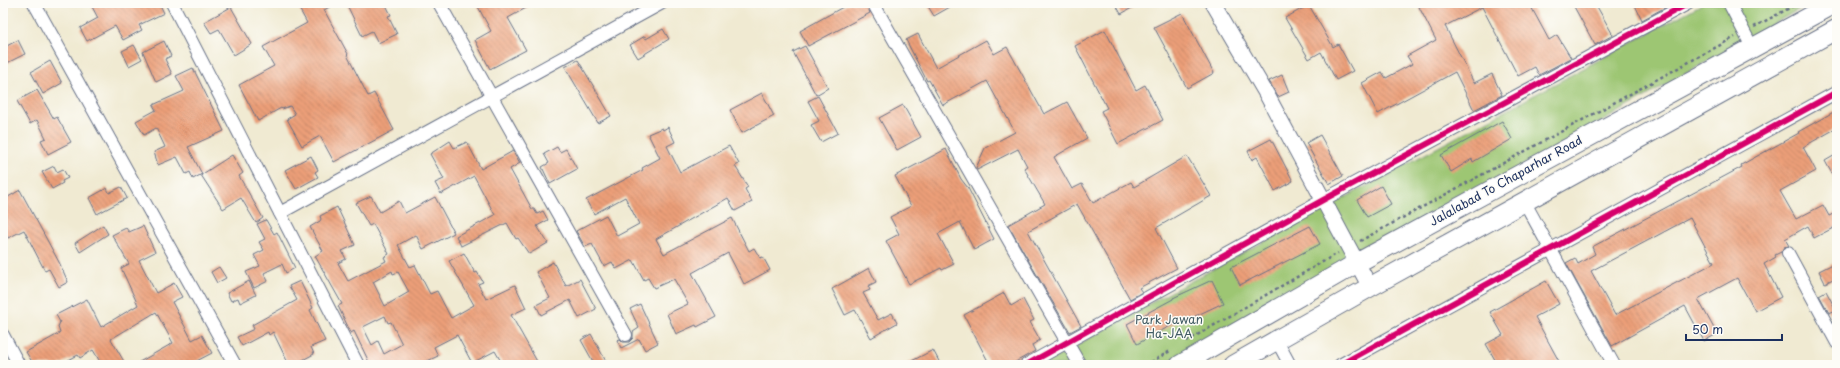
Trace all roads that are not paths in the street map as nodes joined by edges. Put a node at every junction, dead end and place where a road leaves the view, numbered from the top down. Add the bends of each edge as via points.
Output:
1 (34, 3) edge
2 (172, 3) edge
3 (439, 3) edge
4 (662, 3) edge
5 (873, 3) edge
6 (1213, 3) edge
7 (1689, 3) edge
8 (1729, 3) edge
9 (1835, 3) edge
10 (1837, 29) edge
11 (1752, 48) junction
12 (1837, 92) edge
13 (491, 98) junction
14 (1323, 200) junction
15 (1524, 201) junction
16 (280, 213) junction
17 (1551, 249) junction
18 (1788, 253) dead end
19 (1357, 263) junction
20 (1370, 286) junction
21 (3, 335) edge
22 (626, 335) dead end
23 (1276, 339) junction
24 (1068, 343) junction
25 (1837, 343) edge
26 (232, 364) edge
27 (19, 365) edge
28 (358, 365) edge
29 (1026, 365) edge
30 (1080, 365) edge
31 (1180, 365) edge
32 (1233, 365) edge
33 (1290, 365) edge
34 (1340, 365) edge
35 (1614, 365) edge

1 - 26 street
2 - 16 street
3 - 13 street
4 - 13 street
5 - 24 street
6 - 14 street via 1267,95
7 - 14 street
8 - 11 street
9 - 11 main road, Jalalabad To Chaparhar Road
10 - 15 main road
11 - 19 main road, Jalalabad To Chaparhar Road
12 - 17 street
13 - 16 street
13 - 22 street
14 - 19 street
14 - 24 street
15 - 17 street
15 - 20 main road
16 - 28 street
17 - 34 street
17 - 35 street
18 - 25 street
19 - 20 street
19 - 31 main road, Jalalabad To Chaparhar Road
20 - 23 main road
21 - 27 street
23 - 32 main road
23 - 33 street
24 - 29 street
24 - 30 street

